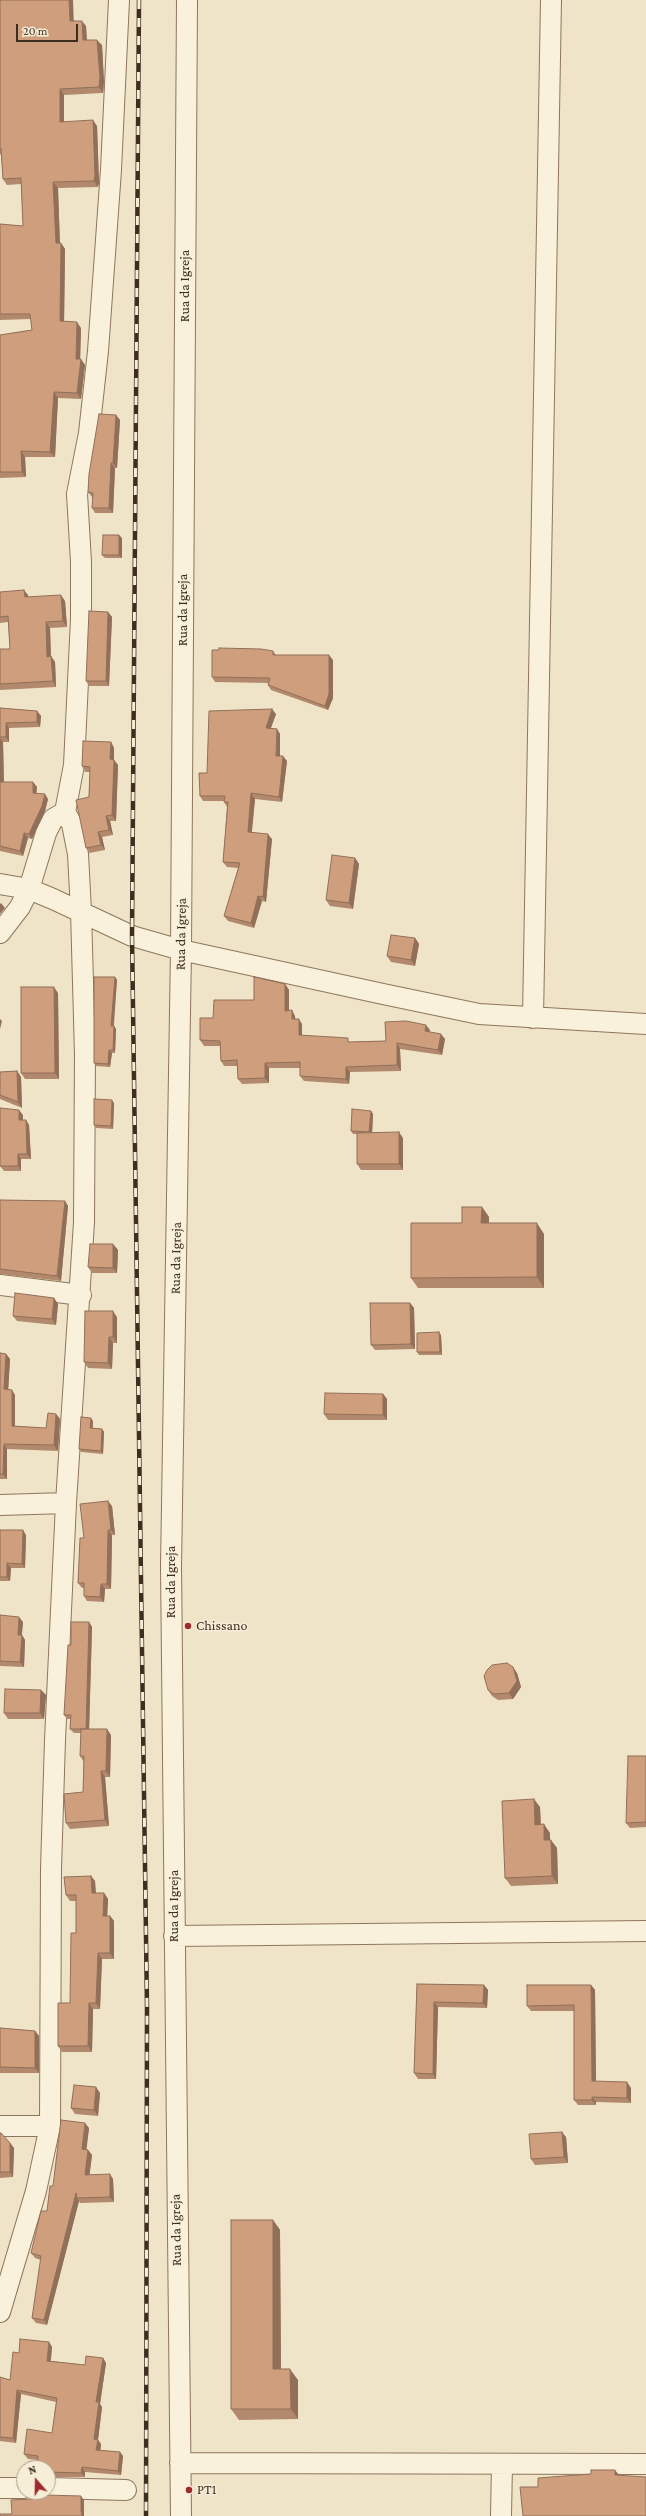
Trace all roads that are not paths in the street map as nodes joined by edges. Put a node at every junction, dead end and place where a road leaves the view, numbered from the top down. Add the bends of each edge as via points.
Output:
1 (119, 0) edge
2 (187, 0) edge
3 (551, 0) edge
4 (65, 812) junction
5 (0, 884) edge
6 (29, 890) junction
7 (82, 911) junction
8 (0, 933) edge
9 (181, 950) junction
10 (533, 1018) junction
11 (646, 1024) edge
12 (0, 1285) edge
13 (81, 1295) junction
14 (66, 1503) junction
15 (0, 1505) edge
16 (646, 1931) edge
17 (174, 1936) junction
18 (0, 2126) edge
19 (50, 2126) junction
20 (0, 2312) edge
21 (180, 2463) junction
22 (502, 2464) junction
23 (646, 2464) edge
24 (0, 2488) edge
25 (16, 2488) edge
26 (56, 2488) edge
27 (126, 2490) dead end
28 (181, 2516) edge
29 (501, 2516) edge

1 - 4 street via 111,170 98,351 89,433 77,494 81,562 78,714 72,778
2 - 9 street, Rua da Igreja
3 - 10 street
4 - 6 street via 53,819 46,833
4 - 7 street via 72,824 78,854
5 - 6 street
6 - 7 street
6 - 8 street via 20,907
7 - 9 street via 132,936
7 - 13 street via 85,1055
9 - 10 street via 479,1014
9 - 17 street, Rua da Igreja via 171,1566
10 - 11 street
12 - 13 street
13 - 14 street
14 - 15 street
14 - 19 street via 51,1869
16 - 17 street
17 - 21 street, Rua da Igreja
18 - 19 street
19 - 20 street via 36,2191
21 - 22 street
21 - 28 street, Rua da Igreja
22 - 23 street
22 - 29 street
24 - 25 street
26 - 27 street

